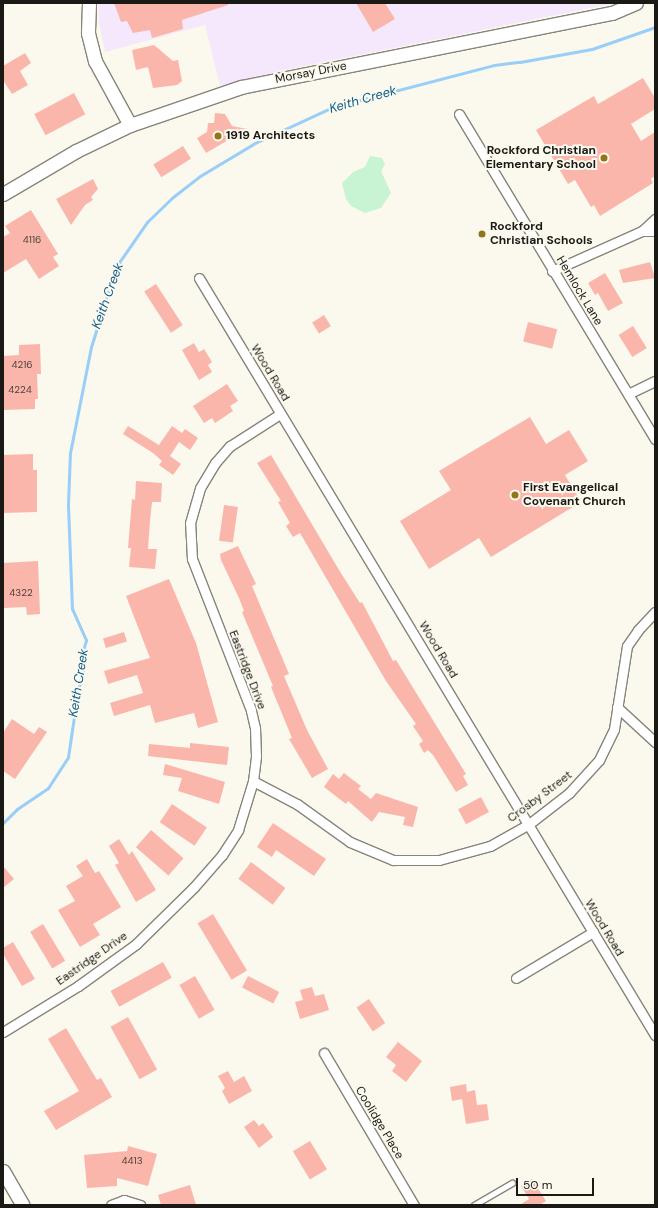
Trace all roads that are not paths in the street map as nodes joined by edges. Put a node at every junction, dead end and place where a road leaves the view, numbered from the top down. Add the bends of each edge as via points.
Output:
1 (89, 3) edge
2 (636, 3) edge
3 (459, 114) dead end
4 (130, 125) junction
5 (3, 194) edge
6 (655, 219) edge
7 (642, 231) junction
8 (655, 231) edge
9 (552, 271) junction
10 (199, 278) dead end
11 (655, 381) edge
12 (628, 394) junction
13 (280, 414) junction
14 (655, 439) edge
15 (655, 612) edge
16 (617, 707) junction
17 (655, 742) edge
18 (253, 781) junction
19 (529, 824) junction
20 (593, 932) junction
21 (516, 978) dead end
22 (3, 1032) edge
23 (655, 1035) edge
24 (324, 1053) dead end
25 (3, 1171) edge
26 (512, 1183) dead end
27 (23, 1205) edge
28 (111, 1205) edge
29 (140, 1205) edge
30 (414, 1205) edge
31 (474, 1205) edge

1 - 4 street via 88,33 95,61
2 - 4 street, Morsay Drive via 612,13 241,87
3 - 9 street, Hemlock Lane
4 - 5 street, Morsay Drive via 76,151
6 - 7 street
7 - 8 street
7 - 9 street
9 - 12 street, Hemlock Lane
10 - 13 street, Wood Road
11 - 12 street
12 - 14 street, Hemlock Lane
13 - 18 street, Eastridge Drive via 230,446 215,463 200,488 190,522 192,559 254,720 257,741
13 - 19 street, Wood Road
15 - 16 street, Crosby Street via 627,646
16 - 17 street
16 - 19 street, Crosby Street via 611,738 594,766 569,793
18 - 19 street, Crosby Street via 297,804 363,850 393,860 422,862 457,856 490,846
18 - 22 street, Eastridge Drive via 244,816 230,843 176,906 118,958
19 - 20 street, Wood Road
20 - 21 street
20 - 23 street, Wood Road
24 - 30 street, Coolidge Place
25 - 27 street
26 - 31 lane
28 - 29 street via 124,1200

